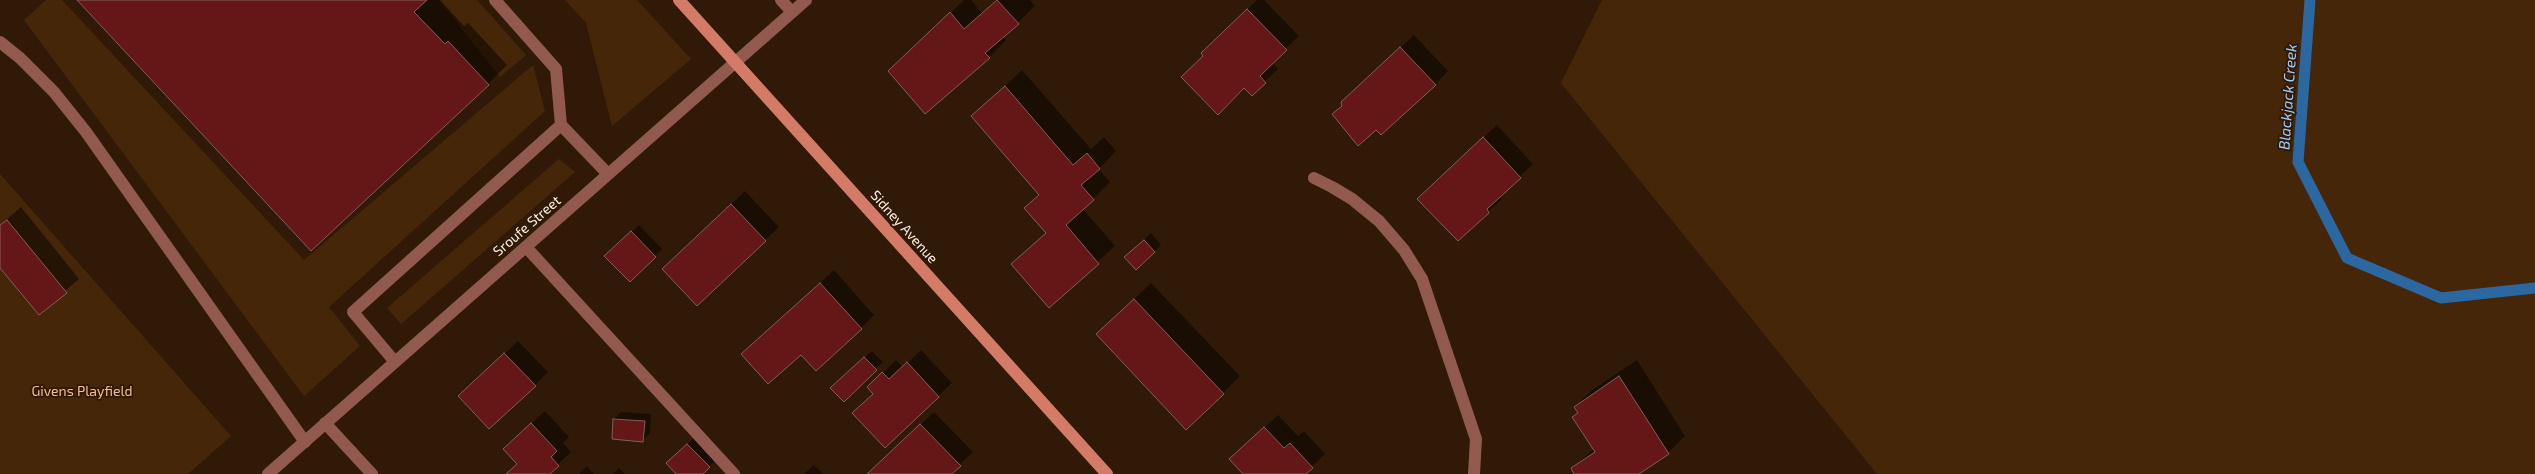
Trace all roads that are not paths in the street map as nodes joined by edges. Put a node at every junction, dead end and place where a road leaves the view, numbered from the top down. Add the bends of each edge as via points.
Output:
1 (495, 0) edge
2 (679, 0) edge
3 (781, 0) edge
4 (806, 0) edge
5 (792, 12) junction
6 (0, 42) edge
7 (734, 62) junction
8 (561, 125) junction
9 (608, 174) junction
10 (1314, 178) dead end
11 (526, 247) junction
12 (395, 362) junction
13 (325, 423) junction
14 (305, 442) junction
15 (268, 474) edge
16 (372, 474) edge
17 (734, 474) edge
18 (1107, 474) edge
19 (1474, 474) edge

1 - 8 street via 556,69
2 - 7 main road, Sidney Avenue
3 - 5 street
4 - 5 street, Sroufe Street
5 - 7 street, Sroufe Street
6 - 14 street via 54,92 86,132
7 - 9 street, Sroufe Street
7 - 18 main road, Sidney Avenue
8 - 9 street
8 - 12 street via 353,312
9 - 11 street, Sroufe Street
10 - 19 street via 1339,191 1379,221 1422,278 1476,439
11 - 12 street, Sroufe Street
11 - 17 street
12 - 13 street, Sroufe Street
13 - 14 street, Sroufe Street
13 - 16 street
14 - 15 street, Sroufe Street

